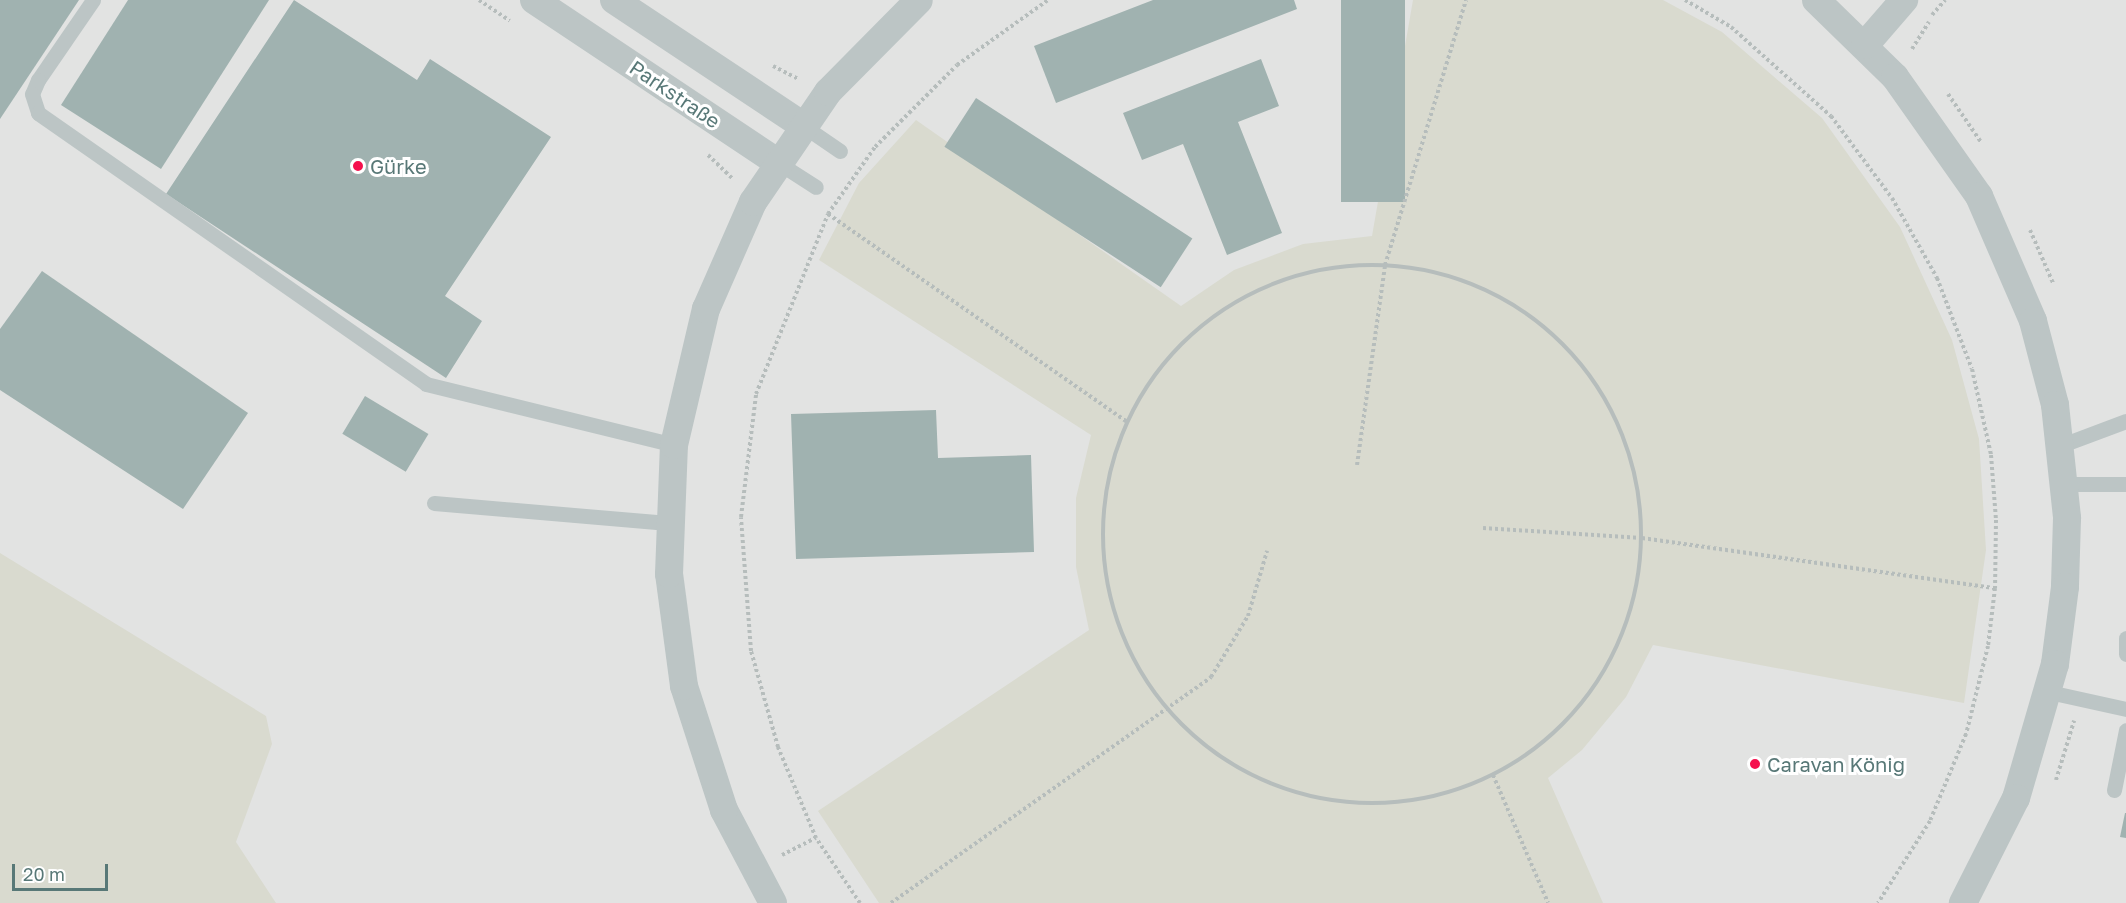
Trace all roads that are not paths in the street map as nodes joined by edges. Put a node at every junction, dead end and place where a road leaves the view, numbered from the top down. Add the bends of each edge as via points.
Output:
1 (93, 0) edge
2 (534, 0) edge
3 (614, 0) edge
4 (920, 0) edge
5 (1904, 0) edge
6 (1832, 5) edge
7 (1865, 45) junction
8 (802, 125) junction
9 (840, 152) dead end
10 (777, 162) junction
11 (816, 187) dead end
12 (2126, 421) edge
13 (674, 445) junction
14 (2061, 445) junction
15 (2066, 484) junction
16 (2126, 484) edge
17 (434, 503) dead end
18 (668, 523) junction
19 (2126, 638) edge
20 (2126, 654) edge
21 (2049, 692) junction
22 (2126, 709) edge
23 (2126, 730) edge
24 (2114, 790) dead end
25 (773, 903) edge
26 (1963, 903) edge

1 - 13 lane via 38,80 32,94 38,113 426,384
2 - 10 street, Parkstraße
3 - 8 street
4 - 8 street via 856,59
5 - 7 street
6 - 7 street
7 - 14 street via 1952,152 1999,235 2034,321
8 - 9 lane
8 - 10 street
10 - 11 lane, Parkstraße
10 - 13 street via 727,255 706,309
12 - 14 lane
13 - 18 street
14 - 15 street
15 - 16 lane
15 - 21 street via 2065,587
17 - 18 lane
18 - 25 street via 675,636 696,732 729,821
19 - 20 lane
21 - 22 lane
21 - 26 street via 2016,798
23 - 24 lane

